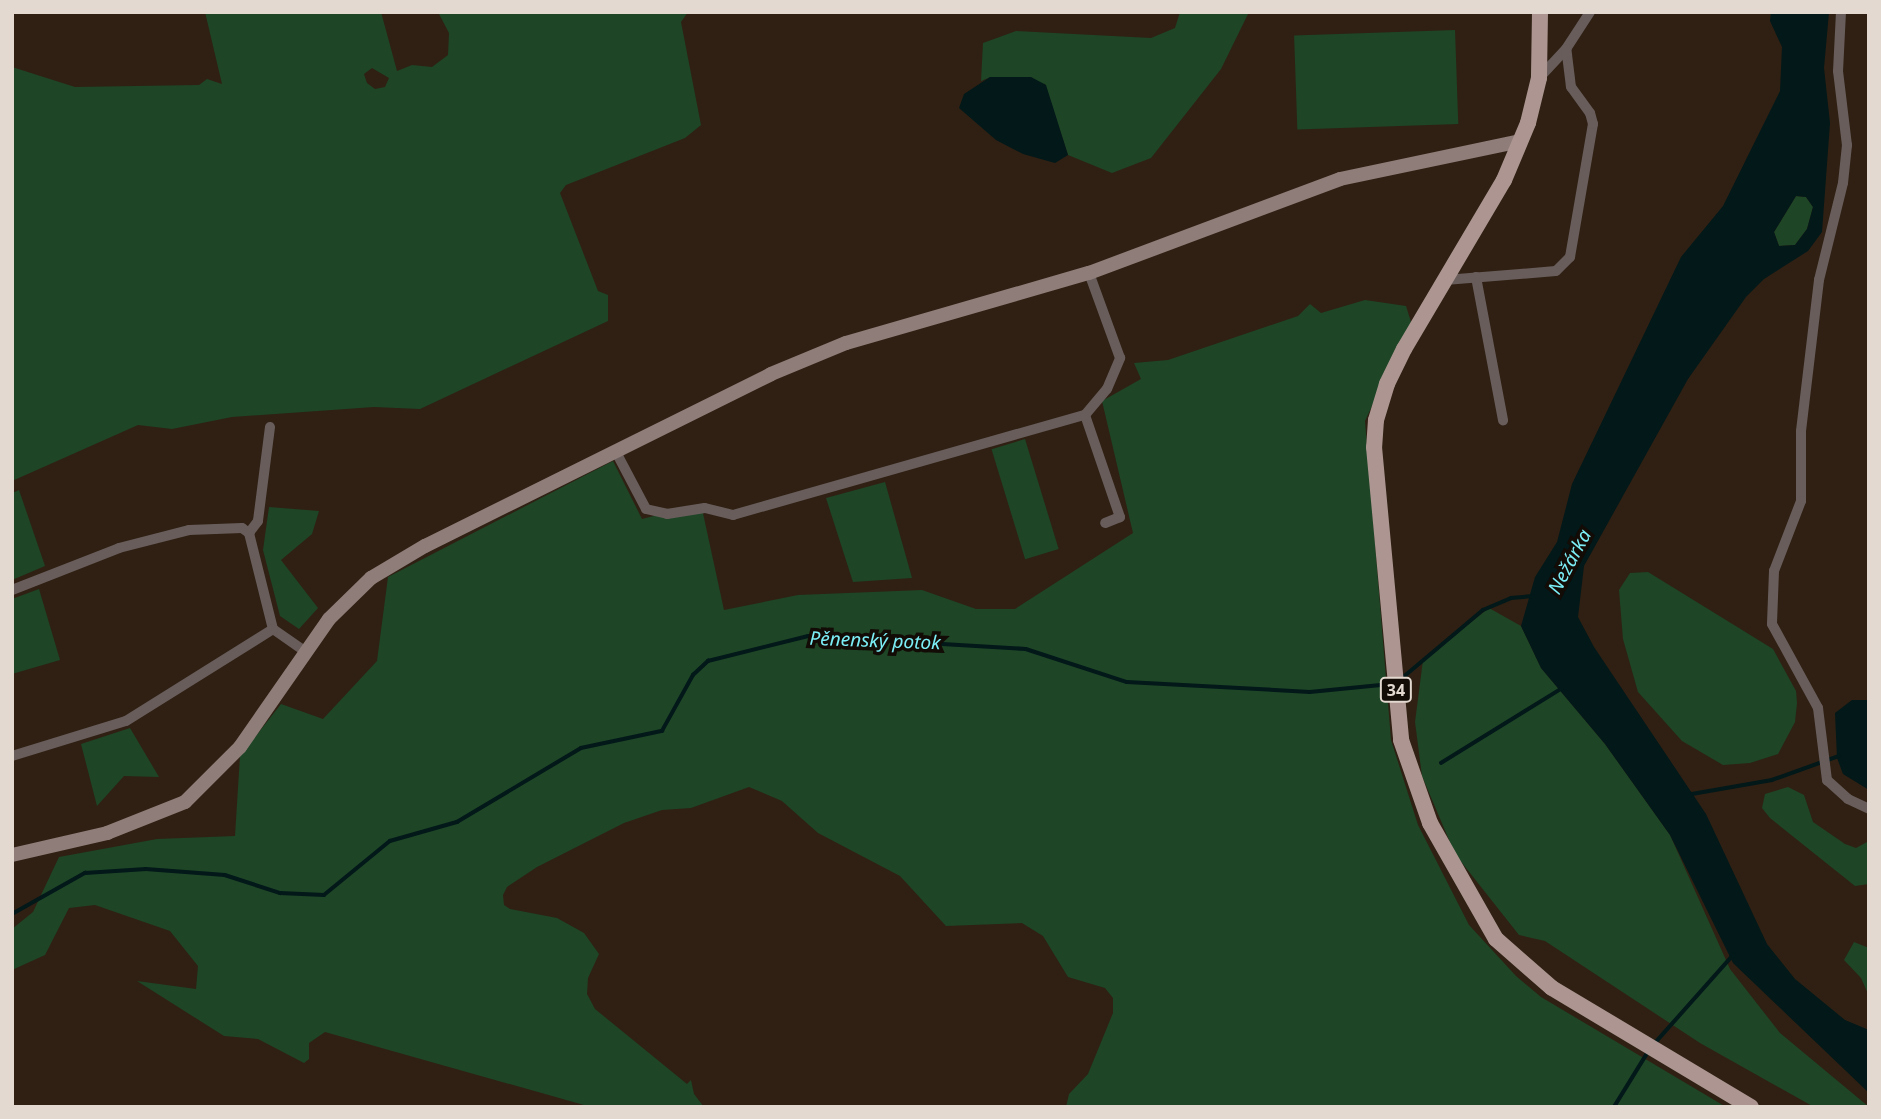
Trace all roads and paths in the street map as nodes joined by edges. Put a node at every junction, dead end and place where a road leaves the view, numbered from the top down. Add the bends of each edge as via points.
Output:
1 (1540, 12) edge
2 (1590, 12) edge
3 (1841, 12) edge
4 (1566, 49) junction
5 (1539, 78) junction
6 (1520, 141) junction
7 (1089, 273) junction
8 (1476, 277) junction
9 (1445, 280) junction
10 (1085, 415) junction
11 (1503, 420) dead end
12 (270, 427) dead end
13 (617, 452) junction
14 (1105, 523) dead end
15 (249, 533) junction
16 (12, 590) edge
17 (273, 629) junction
18 (306, 652) junction
19 (12, 755) edge
20 (1869, 809) edge
21 (12, 855) edge
22 (1751, 1107) edge

1 - 5 main road, 34
2 - 4 street
3 - 20 street via 1839,71 1847,145 1843,183 1814,318 1801,431 1801,501 1774,571 1772,624 1818,708 1827,780 1848,799
4 - 5 street
4 - 8 street via 1571,87 1593,124 1570,257 1556,271
5 - 6 main road, 34
6 - 7 street via 1340,180
6 - 9 main road, 34 via 1504,180
7 - 10 street via 1120,358 1107,389
7 - 13 street via 846,343 771,374
8 - 9 street
8 - 11 street
9 - 22 main road, 34 via 1387,384 1374,446 1401,740 1417,794 1483,921 1529,971
10 - 13 street via 733,515 705,508 667,514 646,509
10 - 14 street via 1120,517
12 - 15 street via 258,521
13 - 18 street via 425,546 371,578 329,620
15 - 16 street via 242,528 189,530 119,548
15 - 17 street
17 - 18 street
17 - 19 street via 126,721
18 - 21 street via 240,747 185,802 107,833

